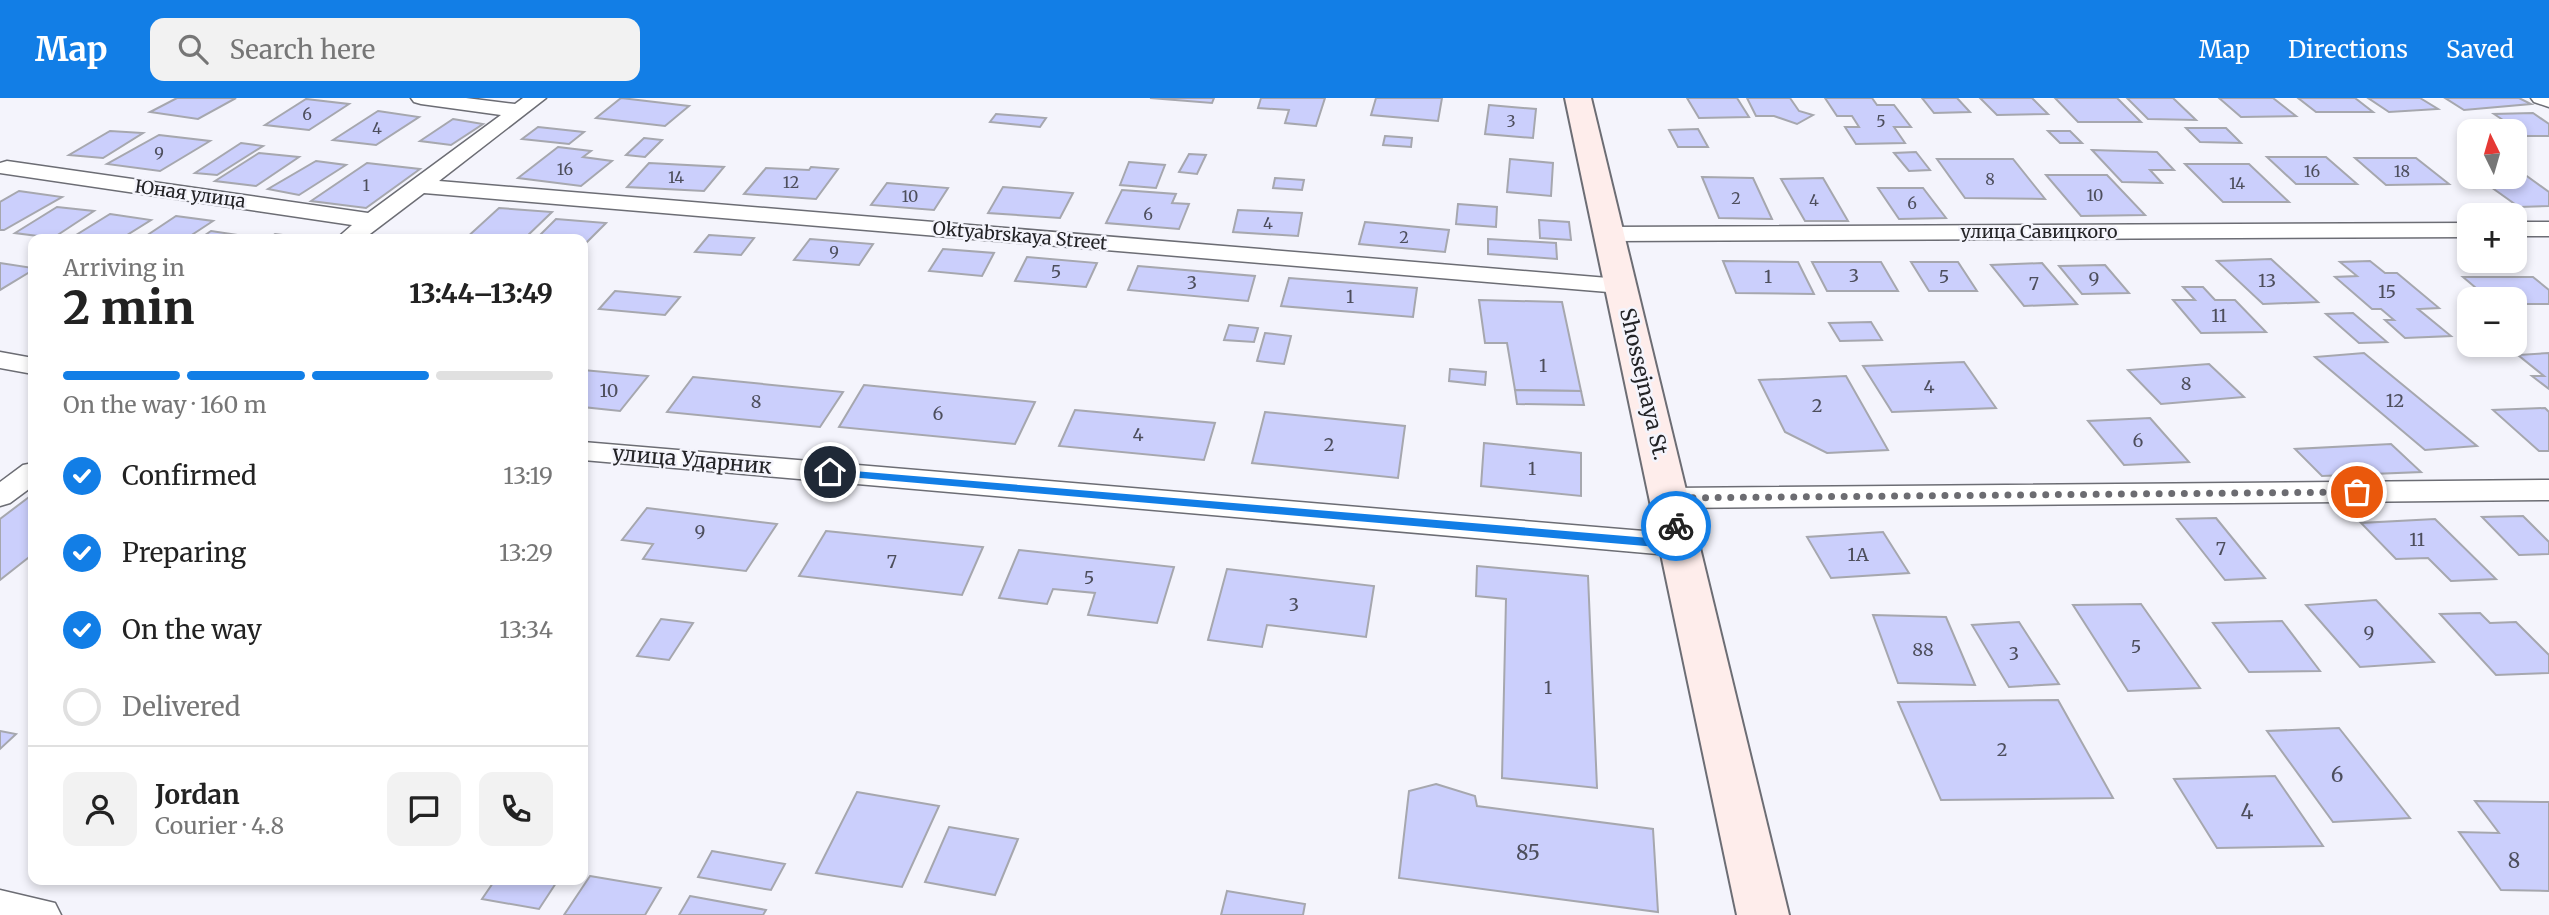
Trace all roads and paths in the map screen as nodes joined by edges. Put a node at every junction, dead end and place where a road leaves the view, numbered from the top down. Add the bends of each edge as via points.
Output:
1 (421, 98) edge
2 (536, 98) edge
3 (1578, 98) edge
4 (2540, 98) edge
5 (2549, 101) edge
6 (517, 111) junction
7 (7, 168) dead end
8 (419, 186) junction
9 (373, 221) junction
10 (2527, 229) edge
11 (2549, 229) edge
12 (2457, 230) edge
13 (355, 234) edge
14 (1610, 234) junction
15 (1620, 286) junction
16 (0, 360) edge
17 (28, 365) edge
18 (588, 451) edge
19 (28, 476) edge
20 (2549, 490) edge
21 (0, 496) edge
22 (1671, 498) junction
23 (1680, 545) junction
24 (0, 907) edge
25 (41, 915) edge
26 (1763, 915) edge

1 - 6 street
2 - 6 street
3 - 14 street, Shossejnaya St.
4 - 5 street
6 - 8 street
7 - 9 street, Юная улица
8 - 9 street
8 - 15 street, Oktyabrskaya Street
9 - 13 street
10 - 11 street
12 - 14 street, улица Савицкого
14 - 15 street, Shossejnaya St.
15 - 22 street, Shossejnaya St.
16 - 17 street
18 - 23 street, улица Ударник
19 - 21 street
20 - 22 street
22 - 23 street, Shossejnaya St.
23 - 26 street, Shossejnaya St.
24 - 25 street

